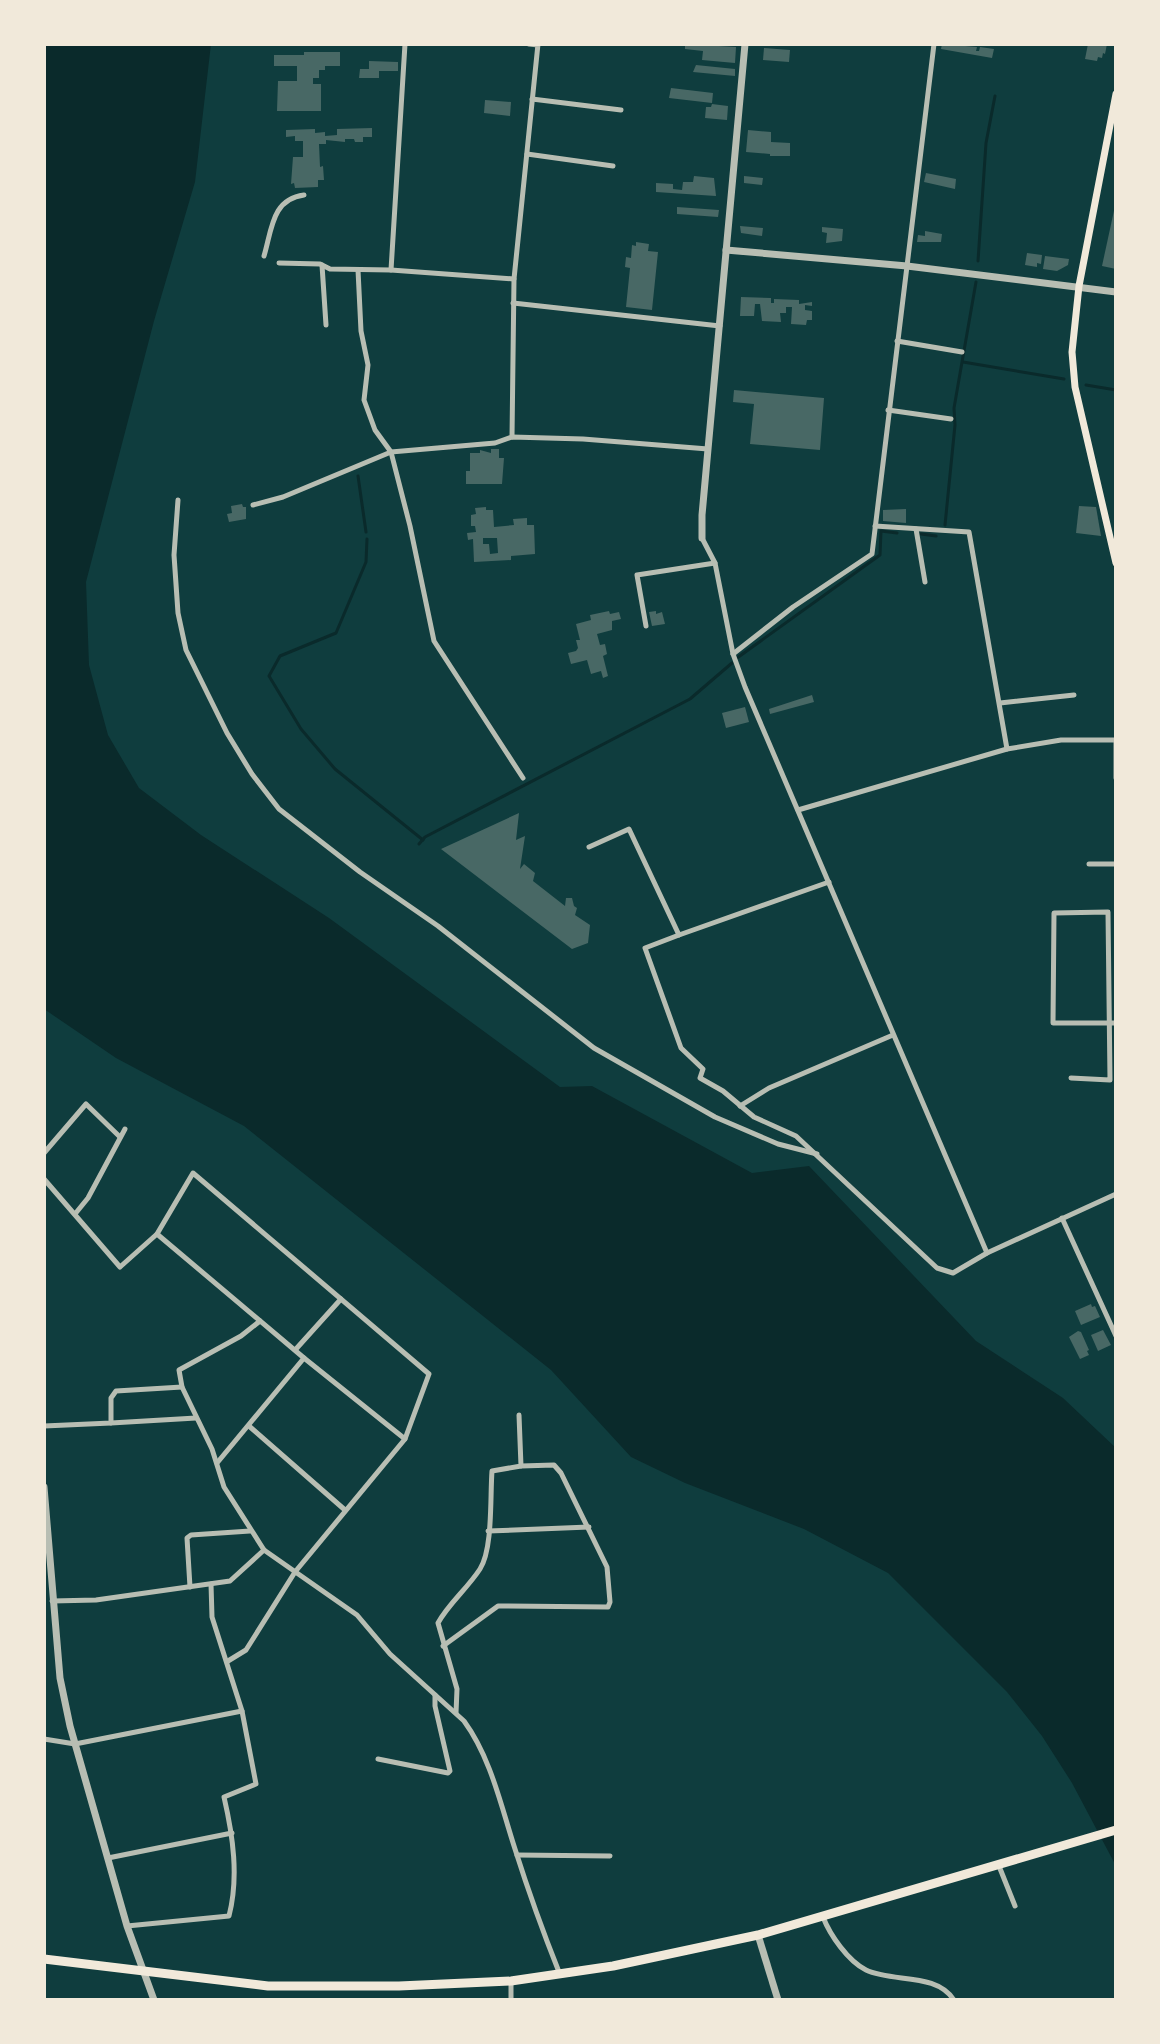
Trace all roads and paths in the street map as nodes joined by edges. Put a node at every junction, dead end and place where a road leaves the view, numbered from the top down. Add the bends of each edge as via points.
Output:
1 (405, 44) edge
2 (529, 44) edge
3 (538, 44) edge
4 (745, 44) edge
5 (934, 44) edge
6 (1116, 94) edge
7 (532, 99) junction
8 (621, 110) dead end
9 (527, 154) junction
10 (613, 166) dead end
11 (304, 195) dead end
12 (726, 250) junction
13 (264, 256) dead end
14 (279, 263) dead end
15 (322, 265) junction
16 (907, 266) junction
17 (358, 270) junction
18 (391, 270) junction
19 (514, 279) junction
20 (1079, 286) junction
21 (1116, 292) edge
22 (513, 303) junction
23 (326, 325) dead end
24 (720, 326) junction
25 (897, 341) junction
26 (962, 352) dead end
27 (888, 410) junction
28 (951, 419) dead end
29 (512, 437) junction
30 (708, 449) junction
31 (391, 452) junction
32 (178, 500) dead end
33 (253, 505) dead end
34 (875, 526) junction
35 (916, 529) junction
36 (702, 538) joint
37 (715, 563) junction
38 (1116, 563) edge
39 (925, 582) dead end
40 (646, 626) dead end
41 (733, 654) junction
42 (1074, 695) dead end
43 (1000, 703) junction
44 (1116, 740) edge
45 (1007, 749) junction
46 (523, 778) dead end
47 (1116, 778) edge
48 (798, 810) junction
49 (589, 847) dead end
50 (1089, 864) dead end
51 (1116, 864) edge
52 (829, 882) junction
53 (679, 935) junction
54 (1113, 1023) edge
55 (893, 1035) junction
56 (1071, 1078) dead end
57 (1113, 1080) edge
58 (740, 1106) junction
59 (125, 1129) dead end
60 (120, 1137) junction
61 (44, 1153) edge
62 (817, 1154) junction
63 (44, 1179) edge
64 (1116, 1194) edge
65 (75, 1214) junction
66 (1062, 1218) junction
67 (157, 1234) junction
68 (987, 1253) junction
69 (341, 1299) junction
70 (260, 1321) junction
71 (1116, 1336) edge
72 (296, 1349) junction
73 (304, 1358) junction
74 (182, 1387) junction
75 (519, 1415) dead end
76 (196, 1418) junction
77 (111, 1423) junction
78 (44, 1426) edge
79 (249, 1426) junction
80 (405, 1439) junction
81 (217, 1463) junction
82 (521, 1466) junction
83 (44, 1487) edge
84 (345, 1510) junction
85 (589, 1527) junction
86 (250, 1531) junction
87 (488, 1531) junction
88 (46, 1540) edge
89 (264, 1550) junction
90 (295, 1572) junction
91 (211, 1584) junction
92 (190, 1587) junction
93 (52, 1601) junction
94 (443, 1646) junction
95 (228, 1661) junction
96 (435, 1695) junction
97 (242, 1711) junction
98 (456, 1714) junction
99 (44, 1739) edge
100 (75, 1744) junction
101 (378, 1759) dead end
102 (1116, 1830) edge
103 (233, 1833) junction
104 (517, 1855) junction
105 (610, 1856) dead end
106 (108, 1858) junction
107 (999, 1866) junction
108 (1015, 1906) dead end
109 (823, 1917) junction
110 (127, 1926) junction
111 (758, 1935) junction
112 (44, 1959) edge
113 (143, 1973) junction
114 (560, 1973) junction
115 (511, 1981) junction
116 (154, 2000) edge
117 (511, 2000) edge
118 (778, 2000) edge
119 (954, 2000) edge

1 - 18 street
2 - 3 street
3 - 7 street
4 - 12 street
5 - 16 street
6 - 20 main road
7 - 8 street
7 - 9 street
9 - 10 street
9 - 19 street
11 - 13 street via 279,205
12 - 16 street
12 - 24 street
14 - 15 street
15 - 17 street
15 - 23 street
16 - 20 street
16 - 25 street
17 - 18 street
17 - 31 street via 368,365 364,400 375,430
18 - 19 street
19 - 22 street
20 - 21 street
20 - 38 main road via 1072,352 1075,387
22 - 24 street
22 - 29 street
24 - 30 street
25 - 26 street
25 - 27 street
27 - 28 street
27 - 34 street
29 - 30 street
29 - 31 street
30 - 36 street
31 - 33 street
31 - 46 street via 434,641
32 - 62 street via 174,555 186,650 227,733 279,809 594,1048 715,1117
34 - 35 street
34 - 41 street via 872,554
35 - 39 street
35 - 43 street via 969,532
36 - 37 street
37 - 40 street via 637,575
37 - 41 street
41 - 48 street
42 - 43 street
43 - 45 street
44 - 45 street via 1061,740
44 - 47 street
45 - 48 street
48 - 52 street
49 - 53 street via 629,829
50 - 51 street
52 - 53 street
52 - 55 street
53 - 58 street via 645,948 658,987 681,1048 703,1069 700,1078
54 - 54 street via 1053,1023 1054,913 1108,912
54 - 57 street
55 - 58 street via 769,1088
55 - 68 street
56 - 57 street
58 - 62 street via 796,1136
59 - 60 street
60 - 61 street via 86,1104
60 - 65 street
62 - 68 street via 937,1268 953,1273
63 - 65 street
64 - 66 street
65 - 67 street via 120,1267
66 - 68 street
66 - 71 street
67 - 69 street via 193,1173
67 - 70 street
69 - 72 street
69 - 80 street via 429,1374
70 - 72 street
70 - 74 street via 182,1367
72 - 73 street
73 - 79 street
73 - 80 street
74 - 76 street
74 - 77 street via 116,1391
75 - 82 street
76 - 77 street
76 - 81 street
77 - 78 street
79 - 81 street
79 - 84 street
80 - 84 street
81 - 86 street via 224,1487
82 - 85 street via 554,1465
82 - 87 street via 492,1471
83 - 88 street
84 - 90 street
85 - 87 street
85 - 94 street via 607,1567 608,1607 498,1606
86 - 89 street
86 - 92 street via 187,1538
87 - 94 street via 481,1568 438,1623
88 - 93 street
89 - 90 street
89 - 91 street via 230,1581
90 - 95 street via 246,1650
90 - 96 street via 357,1615
91 - 92 street
91 - 95 street via 212,1617
92 - 93 street
93 - 100 street via 60,1678
94 - 98 street via 457,1689
95 - 97 street
96 - 98 street
96 - 101 street via 450,1771
97 - 100 street
97 - 103 street via 256,1784 224,1797
98 - 104 street via 472,1731 490,1771
99 - 100 street
100 - 106 street
102 - 107 highway
103 - 106 street
103 - 110 street via 234,1896 229,1916
104 - 105 street
104 - 114 street
106 - 110 street
107 - 108 street
107 - 109 highway
109 - 111 highway
109 - 119 street via 830,1934 866,1970 931,1984
110 - 113 street
111 - 114 highway
111 - 118 street
112 - 113 highway
113 - 115 highway via 268,1986
113 - 116 street
114 - 115 highway
115 - 117 street

